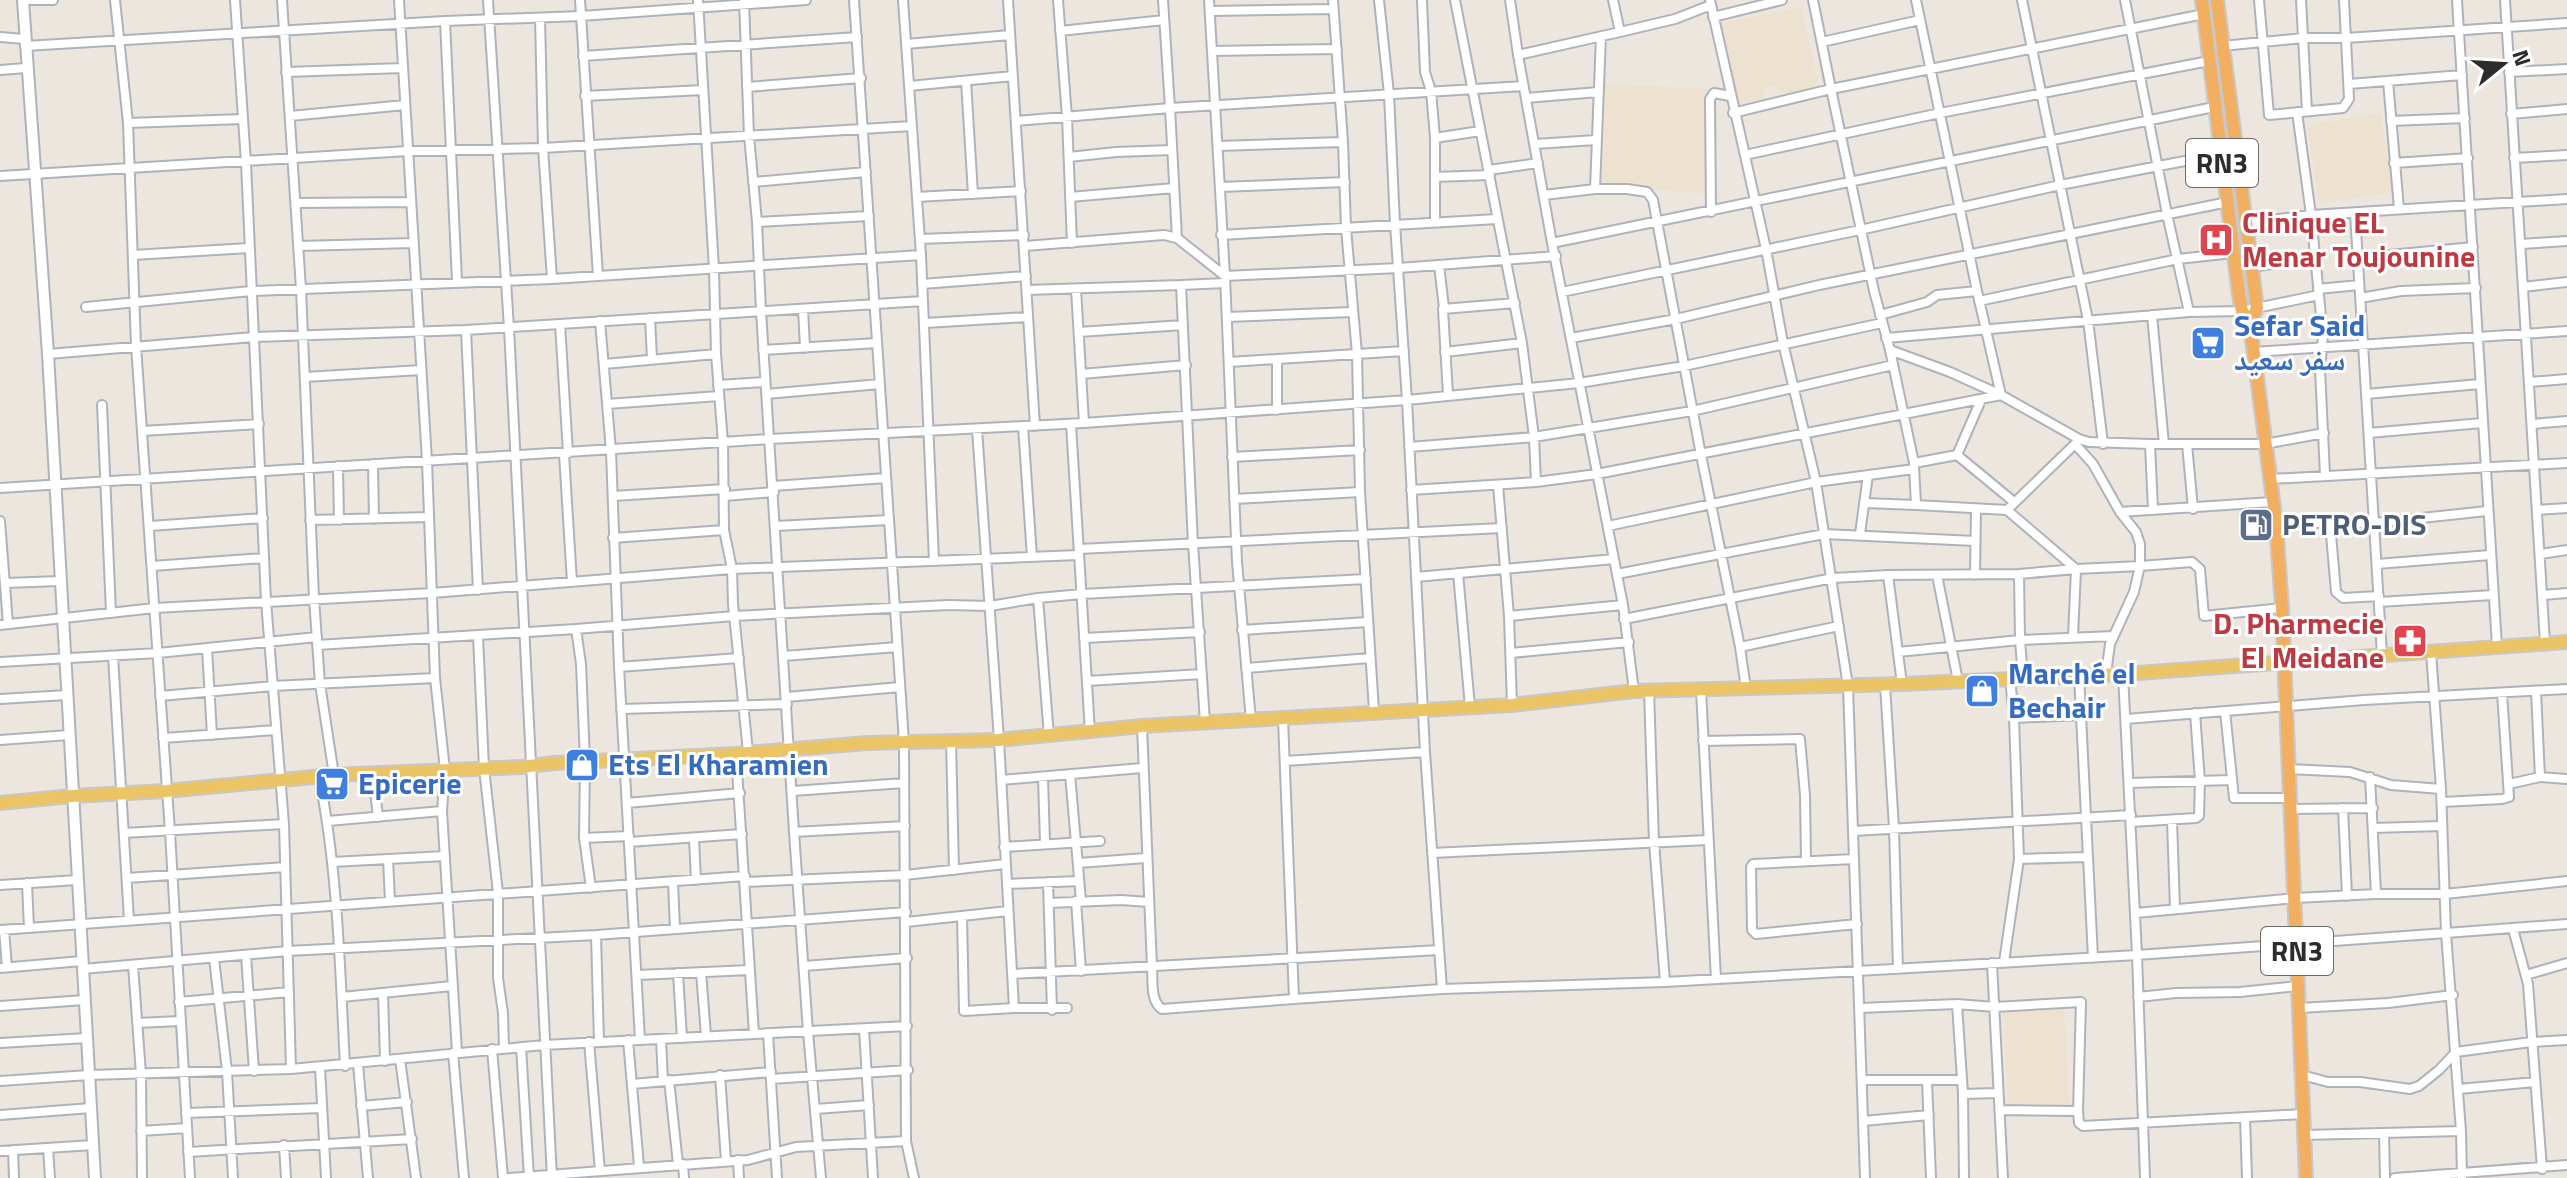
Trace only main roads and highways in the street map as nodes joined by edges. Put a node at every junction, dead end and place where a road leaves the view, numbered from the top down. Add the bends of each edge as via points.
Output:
1 (2202, 0) edge
2 (2217, 0) edge
3 (2250, 324) junction
4 (2567, 642) edge
5 (2284, 662) junction
6 (0, 803) edge
7 (2306, 1178) edge

1 - 3 highway, RN3 via 2233,253 2242,311
2 - 3 highway, RN3 via 2257,308
3 - 5 highway, RN3 via 2276,523
4 - 5 main road
5 - 6 main road via 1885,685 1634,691 1512,705 1142,726 999,740 334,775
5 - 7 highway, RN3

